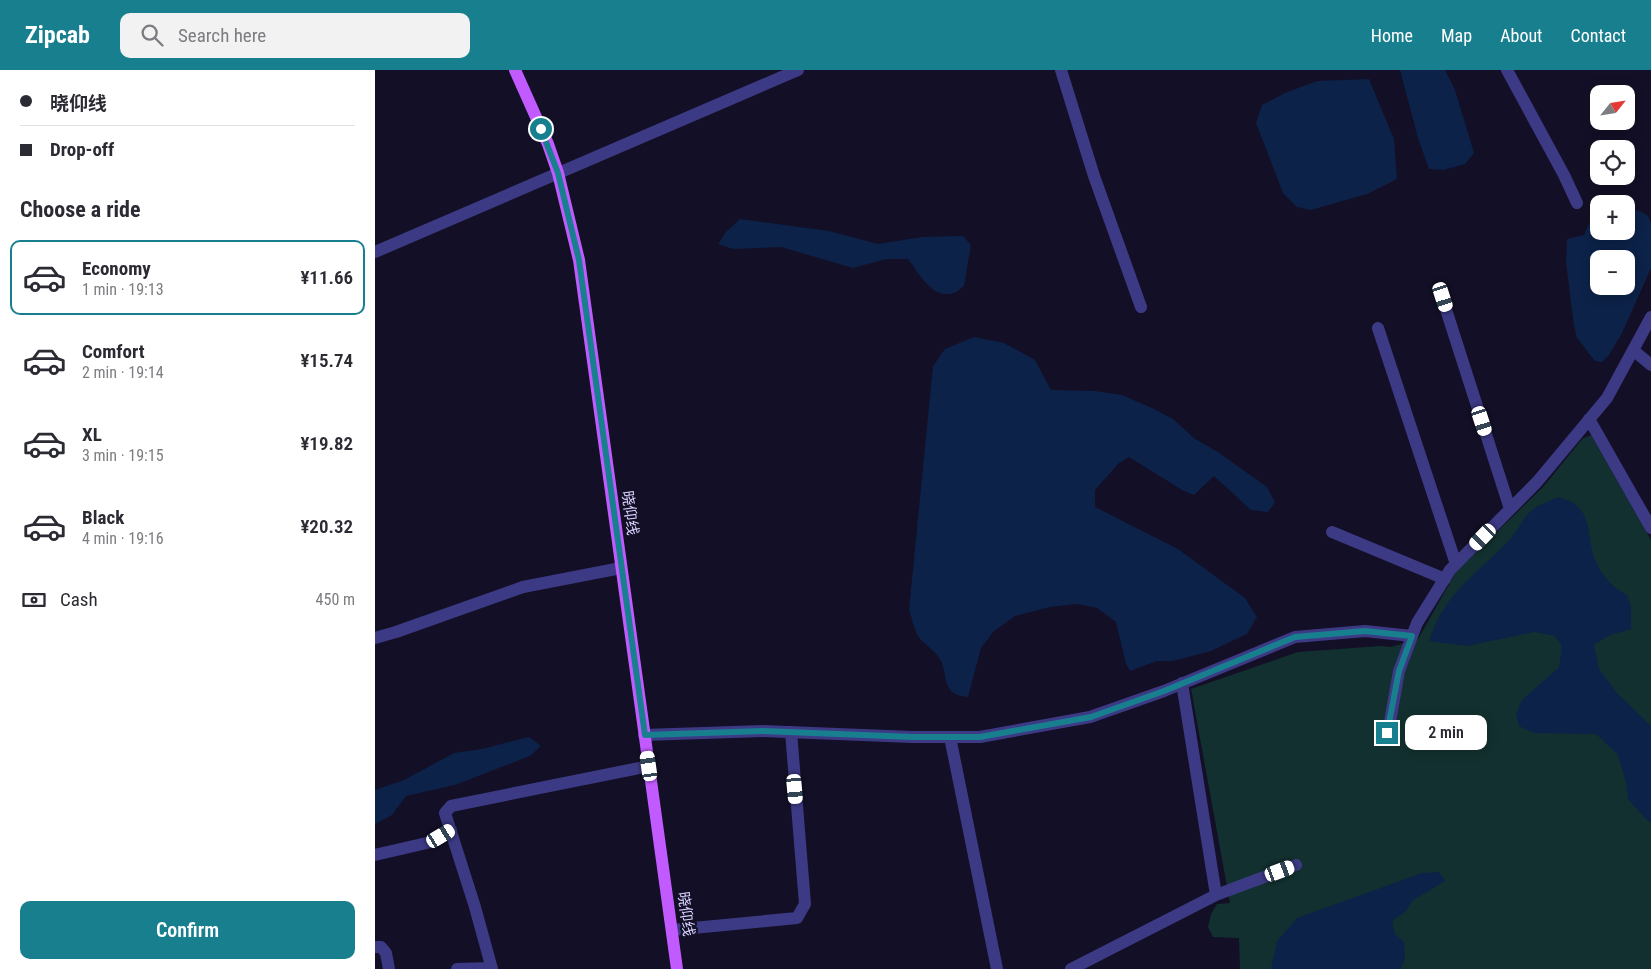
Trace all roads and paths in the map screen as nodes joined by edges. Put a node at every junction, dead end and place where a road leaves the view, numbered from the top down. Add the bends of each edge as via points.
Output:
1 (515, 70) edge
2 (798, 70) edge
3 (1061, 70) edge
4 (1507, 70) edge
5 (558, 173) junction
6 (1577, 203) dead end
7 (375, 252) edge
8 (1443, 297) dead end
9 (1141, 307) dead end
10 (1651, 317) edge
11 (1378, 328) dead end
12 (1633, 350) junction
13 (1651, 365) edge
14 (1589, 419) junction
15 (1510, 509) junction
16 (1651, 528) edge
17 (1332, 532) dead end
18 (1456, 564) junction
19 (621, 568) junction
20 (1445, 579) junction
21 (1412, 636) junction
22 (375, 638) edge
23 (1182, 683) junction
24 (791, 732) junction
25 (1387, 733) dead end
26 (645, 735) junction
27 (950, 737) junction
28 (649, 766) junction
29 (451, 830) junction
30 (375, 855) edge
31 (1296, 865) dead end
32 (1216, 895) junction
33 (672, 930) junction
34 (375, 947) edge
35 (492, 968) edge
36 (389, 969) edge
37 (457, 969) edge
38 (677, 969) edge
39 (997, 969) edge
40 (1071, 969) edge

1 - 5 main road, 晓仰线
2 - 5 street
3 - 9 street via 1094,176
4 - 6 street
5 - 7 street
5 - 19 main road, 晓仰线 via 579,260
8 - 15 street
10 - 12 street
11 - 18 street
12 - 13 street
12 - 14 street via 1607,398
14 - 15 street
14 - 16 street
15 - 18 street
17 - 20 street
18 - 20 street
19 - 22 street via 523,587
19 - 26 main road, 晓仰线
20 - 21 street
21 - 23 street via 1365,631 1295,637
21 - 25 street via 1399,671
23 - 27 street via 1091,717 980,737
23 - 32 street
24 - 26 street
24 - 27 street
24 - 33 street via 805,904 797,918
26 - 28 main road, 晓仰线
27 - 39 street
28 - 29 street via 451,806 445,812
28 - 33 main road, 晓仰线
29 - 30 street via 431,842
29 - 35 street
31 - 32 street
32 - 40 street
33 - 38 main road, 晓仰线
34 - 36 street via 381,947 386,953
35 - 37 street

